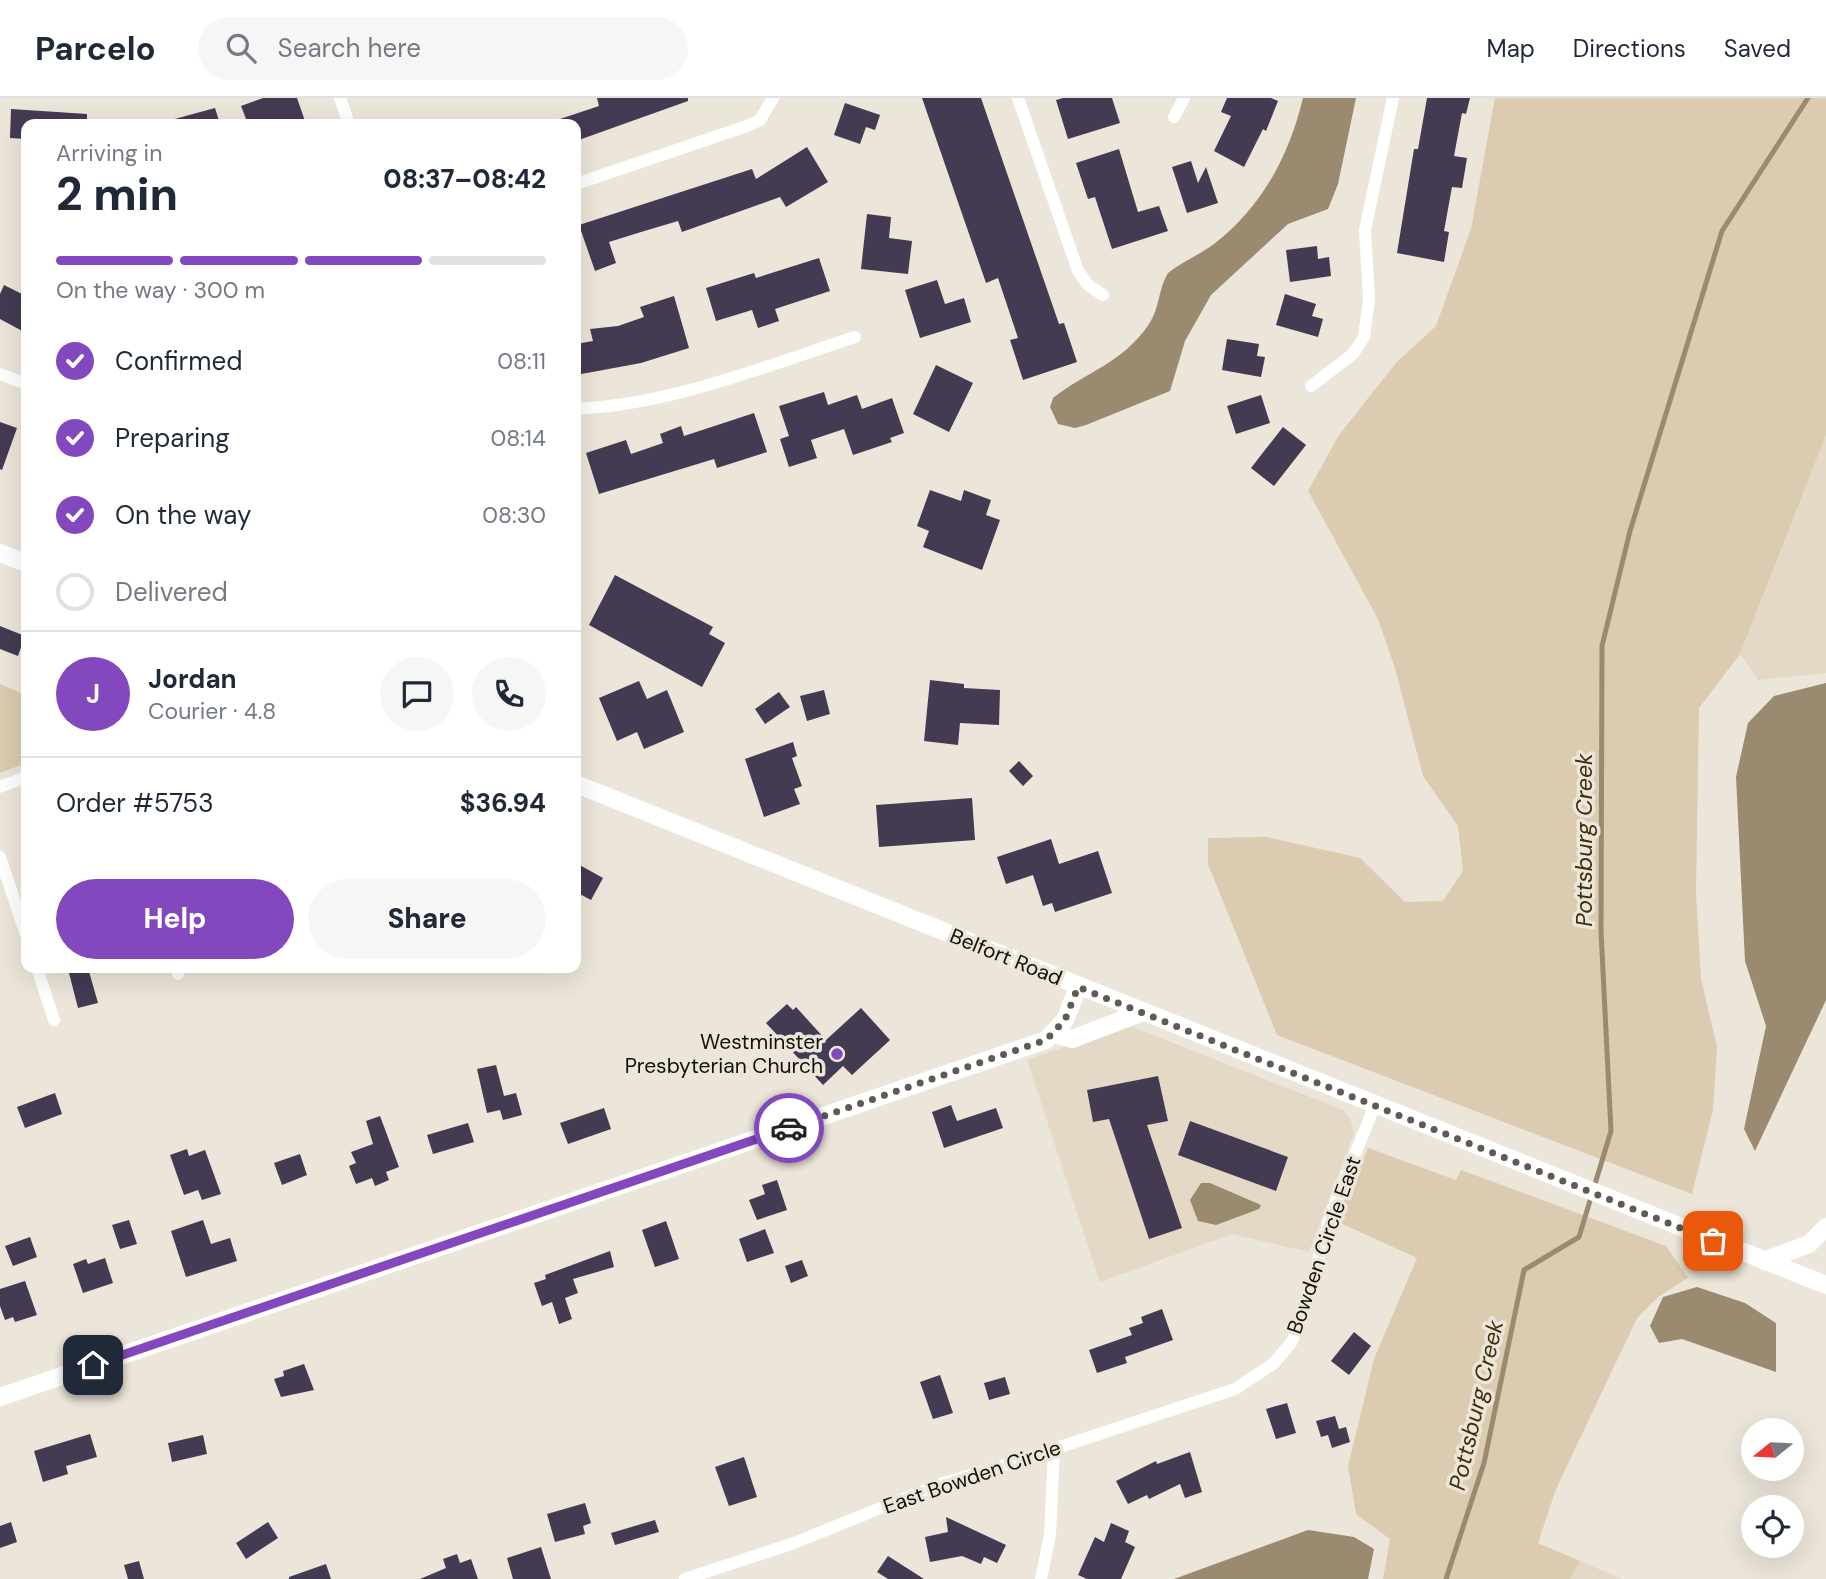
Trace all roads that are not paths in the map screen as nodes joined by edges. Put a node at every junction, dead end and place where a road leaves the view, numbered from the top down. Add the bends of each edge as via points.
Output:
1 (340, 98) edge
2 (773, 98) edge
3 (1018, 98) edge
4 (1184, 98) edge
5 (1393, 98) edge
6 (1174, 117) dead end
7 (347, 119) edge
8 (581, 182) edge
9 (1103, 295) dead end
10 (855, 337) dead end
11 (0, 373) edge
12 (21, 382) edge
13 (1311, 386) dead end
14 (581, 410) edge
15 (0, 553) edge
16 (21, 561) edge
17 (21, 779) edge
18 (581, 786) edge
19 (0, 787) edge
20 (0, 857) edge
21 (21, 921) edge
22 (39, 973) edge
23 (1078, 987) junction
24 (1143, 1012) junction
25 (54, 1020) dead end
26 (1054, 1034) junction
27 (1375, 1105) junction
28 (1826, 1227) edge
29 (1764, 1261) junction
30 (1826, 1285) edge
31 (1258, 1375) joint
32 (0, 1397) edge
33 (1054, 1450) junction
34 (685, 1579) edge
35 (1041, 1579) edge

1 - 7 street
2 - 8 street via 760,120 747,127
3 - 9 street via 1078,271
4 - 6 street
5 - 13 street via 1365,230 1368,299 1364,337 1353,354
10 - 14 street via 655,400
11 - 12 street
15 - 16 main road
17 - 19 street
18 - 23 main road, Belfort Road
20 - 21 street
22 - 25 street
23 - 24 main road, Belfort Road
23 - 26 main road
24 - 26 main road via 1072,1039
24 - 27 main road, Belfort Road
26 - 32 main road
27 - 29 main road, Belfort Road
27 - 31 street, Bowden Circle East via 1332,1211 1300,1324 1291,1343
28 - 29 main road via 1809,1244
29 - 30 main road, Belfort Road
31 - 33 street, East Bowden Circle via 1235,1389
33 - 34 street, East Bowden Circle via 940,1484 794,1543
33 - 35 street via 1049,1535

